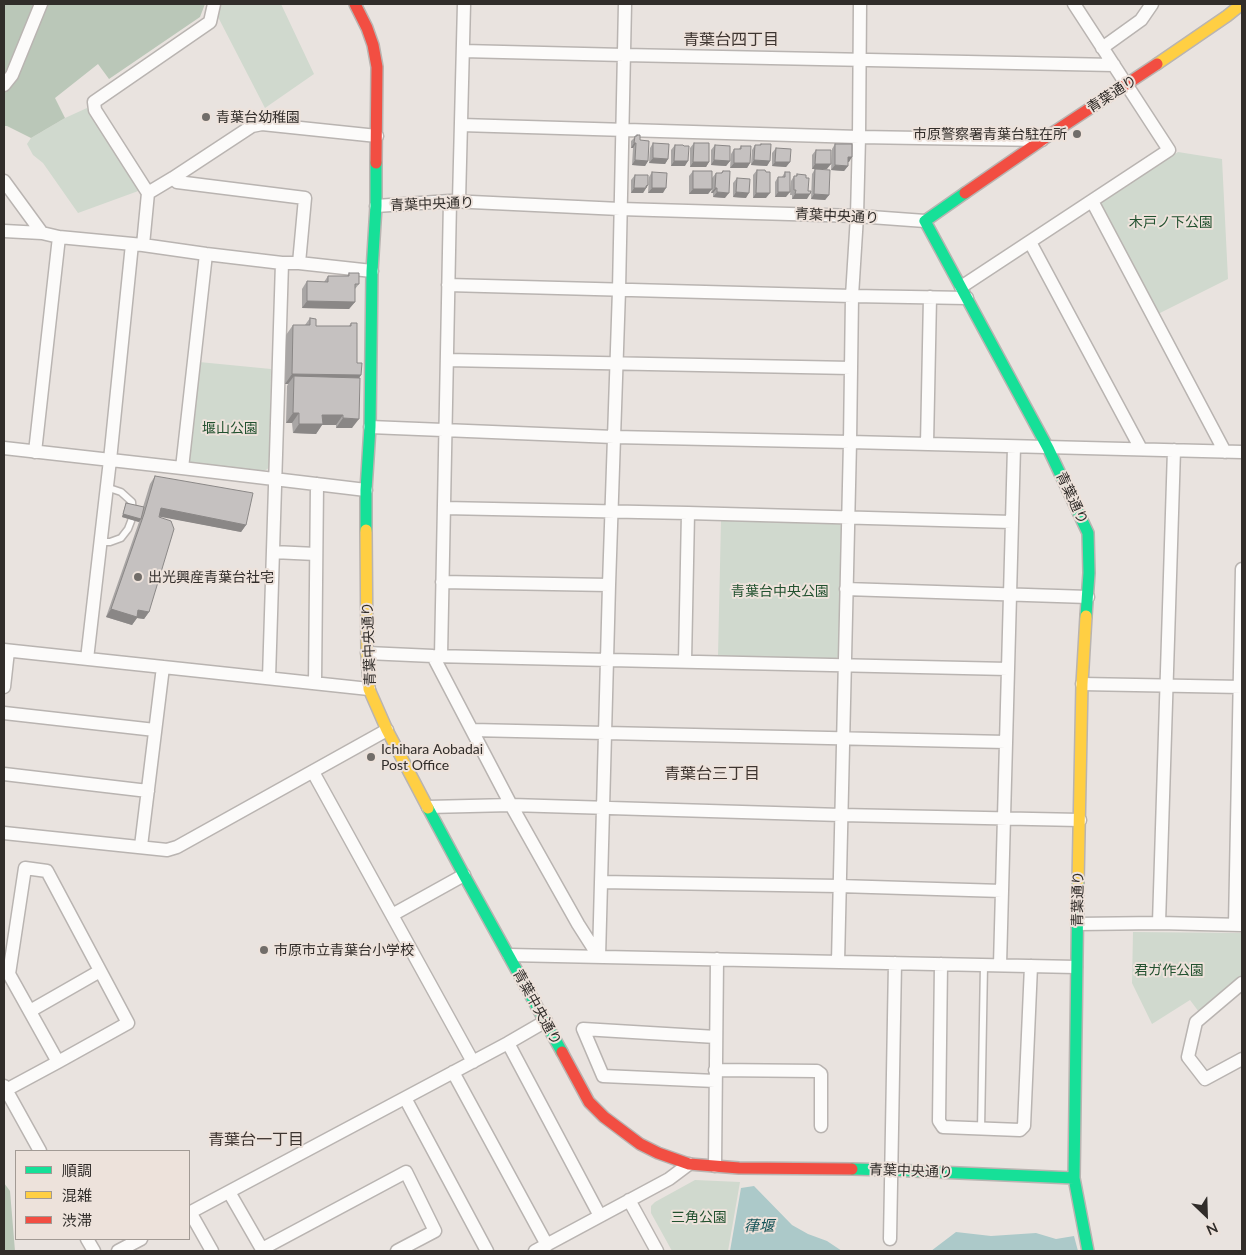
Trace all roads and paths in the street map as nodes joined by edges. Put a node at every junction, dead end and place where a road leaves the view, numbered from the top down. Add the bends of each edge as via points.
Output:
1 (41, 4) edge
2 (214, 4) edge
3 (354, 4) edge
4 (464, 4) edge
5 (625, 4) edge
6 (860, 4) edge
7 (1074, 4) edge
8 (1152, 4) edge
9 (1242, 4) edge
10 (1102, 48) junction
11 (463, 51) junction
12 (624, 55) junction
13 (859, 60) junction
14 (1114, 65) junction
15 (4, 85) edge
16 (1126, 85) junction
17 (461, 126) junction
18 (623, 130) junction
19 (377, 136) junction
20 (859, 137) junction
21 (1042, 140) junction
22 (173, 178) junction
23 (4, 181) edge
24 (148, 194) junction
25 (454, 201) junction
26 (1092, 201) junction
27 (376, 206) junction
28 (620, 209) junction
29 (857, 216) junction
30 (925, 222) junction
31 (4, 231) edge
32 (42, 233) junction
33 (59, 237) junction
34 (1030, 242) junction
35 (137, 245) junction
36 (206, 254) junction
37 (282, 263) junction
38 (299, 263) junction
39 (372, 271) junction
40 (448, 285) junction
41 (619, 290) junction
42 (964, 293) junction
43 (852, 296) junction
44 (930, 297) junction
45 (447, 360) junction
46 (616, 363) junction
47 (851, 368) junction
48 (370, 427) junction
49 (445, 429) junction
50 (614, 437) junction
51 (850, 442) junction
52 (927, 444) junction
53 (1014, 446) junction
54 (4, 448) edge
55 (1048, 448) junction
56 (1141, 449) junction
57 (1174, 450) junction
58 (35, 452) junction
59 (1225, 452) junction
60 (1242, 452) edge
61 (110, 460) junction
62 (182, 468) junction
63 (276, 480) junction
64 (317, 484) junction
65 (106, 487) junction
66 (366, 490) junction
67 (444, 508) junction
68 (612, 511) junction
69 (688, 513) junction
70 (848, 518) junction
71 (1012, 522) junction
72 (100, 542) junction
73 (273, 552) junction
74 (316, 554) junction
75 (1242, 569) edge
76 (442, 582) junction
77 (608, 585) junction
78 (846, 589) junction
79 (1010, 594) junction
80 (1088, 597) junction
81 (6, 651) edge
82 (367, 653) junction
83 (437, 656) junction
84 (87, 659) junction
85 (606, 659) junction
86 (685, 661) junction
87 (845, 665) junction
88 (163, 667) junction
89 (1008, 669) junction
90 (269, 678) junction
91 (315, 683) junction
92 (1082, 684) junction
93 (1166, 686) junction
94 (1241, 687) edge
95 (4, 688) edge
96 (369, 689) junction
97 (4, 714) edge
98 (155, 730) junction
99 (387, 730) junction
100 (472, 730) junction
101 (605, 733) junction
102 (843, 738) junction
103 (1006, 742) junction
104 (313, 772) junction
105 (4, 774) edge
106 (148, 791) junction
107 (512, 805) junction
108 (428, 807) junction
109 (603, 808) junction
110 (841, 815) junction
111 (1004, 818) junction
112 (1080, 820) junction
113 (4, 833) edge
114 (141, 846) junction
115 (464, 875) junction
116 (601, 882) junction
117 (839, 886) junction
118 (1002, 890) junction
119 (392, 915) junction
120 (1158, 923) junction
121 (1077, 924) junction
122 (1239, 925) edge
123 (509, 955) junction
124 (599, 957) junction
125 (717, 960) junction
126 (838, 962) junction
127 (895, 963) junction
128 (941, 964) junction
129 (984, 965) junction
130 (1000, 965) junction
131 (1031, 966) junction
132 (1076, 967) junction
133 (100, 971) junction
134 (1242, 983) edge
135 (30, 1011) junction
136 (546, 1021) junction
137 (716, 1037) junction
138 (508, 1043) junction
139 (1242, 1058) edge
140 (58, 1062) junction
141 (473, 1062) junction
142 (453, 1072) junction
143 (715, 1075) junction
144 (5, 1088) edge
145 (405, 1098) junction
146 (822, 1126) dead end
147 (981, 1128) junction
148 (39, 1150) edge
149 (689, 1164) junction
150 (715, 1166) junction
151 (891, 1170) junction
152 (1074, 1178) junction
153 (229, 1192) junction
154 (629, 1200) junction
155 (190, 1212) edge
156 (190, 1215) edge
157 (600, 1216) junction
158 (890, 1239) dead end
159 (137, 1244) edge
160 (547, 1245) junction
161 (263, 1250) edge
162 (118, 1251) edge
163 (212, 1251) edge
164 (397, 1251) edge
165 (487, 1251) edge
166 (535, 1251) edge
167 (657, 1251) edge
168 (1088, 1251) edge

1 - 15 street via 12,75
2 - 24 street via 210,22 94,102 95,110
3 - 19 street via 373,45 377,68
4 - 11 street
5 - 12 street
6 - 13 street
7 - 10 street
8 - 10 street via 1141,20
9 - 16 street, 青葉通り
10 - 14 street
11 - 12 street
11 - 17 street
12 - 13 street
12 - 18 street
13 - 14 street
13 - 20 street
14 - 16 street
16 - 21 street, 青葉通り
16 - 26 street via 1169,150
17 - 18 street
17 - 25 street
18 - 20 street
18 - 28 street
19 - 22 street via 262,124 252,126
19 - 27 street
20 - 21 street
20 - 29 street
21 - 30 street, 青葉通り
22 - 24 street
22 - 38 street via 177,182 305,198
23 - 32 street
24 - 35 street
25 - 27 street, 青葉中央通り
25 - 28 street, 青葉中央通り
25 - 40 street
26 - 34 street
26 - 59 street
27 - 39 street, 青葉中央通り
28 - 29 street, 青葉中央通り
28 - 41 street
29 - 30 street, 青葉中央通り
29 - 43 street
30 - 42 street, 青葉通り
31 - 32 street
32 - 33 street
33 - 35 street
33 - 58 street
34 - 42 street
34 - 56 street
35 - 36 street
35 - 61 street
36 - 37 street
36 - 62 street
37 - 38 street
37 - 63 street
38 - 39 street
39 - 48 street, 青葉中央通り
40 - 41 street
40 - 45 street
41 - 43 street
41 - 46 street
42 - 44 street
42 - 55 street, 青葉通り
43 - 44 street
43 - 47 street
44 - 52 street
45 - 46 street
45 - 49 street
46 - 47 street
46 - 50 street
47 - 51 street
48 - 49 street
48 - 66 street, 青葉中央通り
49 - 50 street
49 - 67 street
50 - 51 street
50 - 68 street
51 - 52 street
51 - 70 street
52 - 53 street
53 - 55 street
53 - 71 street
54 - 58 street
55 - 56 street
55 - 80 street, 青葉通り via 1088,533
56 - 57 street
57 - 59 street
57 - 93 street
58 - 61 street
59 - 60 street
61 - 62 street
61 - 65 street
62 - 63 street
63 - 64 street
63 - 73 street
64 - 66 street
64 - 74 street
65 - 72 street
65 - 72 lane via 121,492 132,502 133,516 121,538
66 - 82 street, 青葉中央通り
67 - 68 street
67 - 76 street
68 - 69 street
68 - 77 street
69 - 70 street
69 - 86 street
70 - 71 street
70 - 78 street
71 - 79 street
72 - 84 street
73 - 74 street
73 - 90 street
74 - 91 street
75 - 94 street
76 - 77 street
76 - 83 street
77 - 85 street
78 - 79 street
78 - 87 street
79 - 80 street
79 - 89 street
80 - 92 street, 青葉通り
81 - 84 street
81 - 95 street
82 - 83 street
82 - 96 street, 青葉中央通り
83 - 85 street
83 - 100 street
84 - 88 street
85 - 86 street
85 - 101 street
86 - 87 street
87 - 89 street
87 - 102 street
88 - 90 street
88 - 98 street
89 - 103 street
90 - 91 street
91 - 96 street
92 - 93 street
92 - 112 street, 青葉通り
93 - 94 street
93 - 120 street
94 - 122 street
96 - 99 street, 青葉中央通り
97 - 98 street
98 - 106 street
99 - 104 street
99 - 108 street, 青葉中央通り
100 - 101 street
100 - 107 street
101 - 102 street
101 - 109 street
102 - 103 street
102 - 110 street
103 - 111 street
104 - 114 street via 177,847 167,850
104 - 119 street
105 - 106 street
106 - 114 street
107 - 108 street
107 - 109 street
107 - 124 street
108 - 115 street, 青葉中央通り
109 - 110 street
109 - 116 street
110 - 111 street
110 - 117 street
111 - 112 street
111 - 118 street
112 - 121 street, 青葉通り
113 - 114 street
115 - 119 street
115 - 123 street, 青葉中央通り
116 - 117 street
116 - 124 street
117 - 118 street
117 - 126 street
118 - 130 street
119 - 141 street
120 - 121 street
120 - 122 street
121 - 132 street, 青葉通り
123 - 124 street
123 - 136 street, 青葉中央通り
124 - 125 street
125 - 126 street
125 - 137 street
126 - 127 street
127 - 128 street
127 - 151 street
128 - 129 street
128 - 147 street via 939,1121 943,1127
129 - 130 street
129 - 147 lane
130 - 131 street
131 - 132 street
131 - 147 street via 1024,1126 1020,1130
132 - 152 street, 青葉通り
133 - 135 street
133 - 135 street via 47,871 25,868 9,974
133 - 140 street via 128,1023
134 - 139 street via 1196,1022 1188,1057 1205,1079
135 - 140 street
136 - 138 street
136 - 149 street, 青葉中央通り via 594,1107 640,1144
137 - 143 street
137 - 143 street via 583,1029 603,1076
138 - 141 street
138 - 157 street
140 - 144 street
141 - 142 street
142 - 145 street
142 - 160 street
143 - 146 street via 817,1071 821,1074
143 - 150 street
144 - 148 street
145 - 153 street
145 - 165 street
149 - 150 street, 青葉中央通り
149 - 154 street via 669,1179
150 - 151 street, 青葉中央通り
151 - 152 street, 青葉中央通り
151 - 158 street
152 - 168 street, 青葉通り
153 - 155 street
153 - 161 street
154 - 157 street
154 - 167 street
156 - 163 street
157 - 160 street
159 - 162 street
160 - 166 street
161 - 164 street via 406,1172 435,1231

